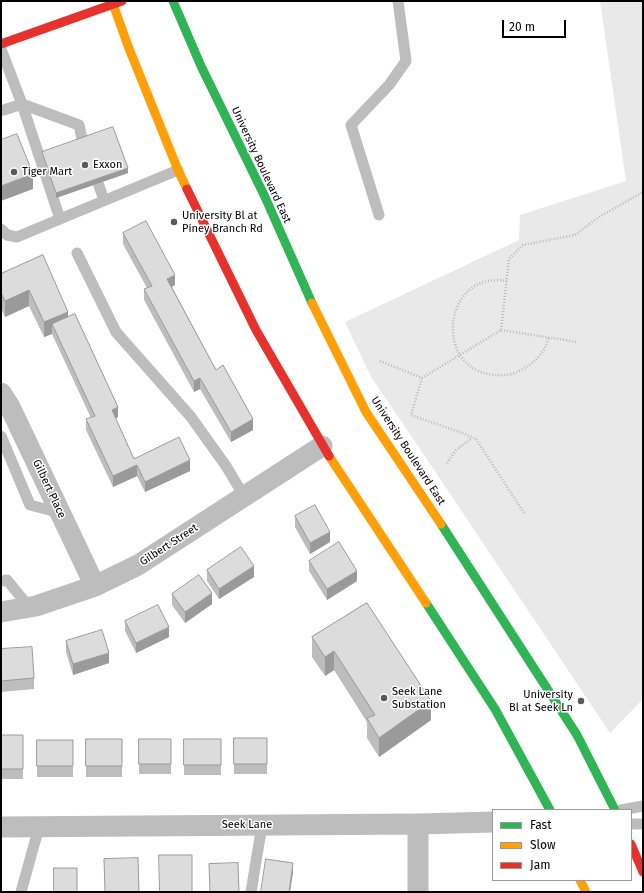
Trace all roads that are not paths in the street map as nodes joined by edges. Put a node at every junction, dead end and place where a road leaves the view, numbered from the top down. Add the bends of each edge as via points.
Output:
1 (173, 1) edge
2 (398, 1) edge
3 (116, 2) edge
4 (1, 44) edge
5 (1, 49) edge
6 (22, 104) junction
7 (4, 110) dead end
8 (83, 143) edge
9 (178, 170) junction
10 (98, 183) edge
11 (104, 200) junction
12 (379, 216) dead end
13 (60, 219) junction
14 (1, 229) edge
15 (77, 253) dead end
16 (3, 400) edge
17 (1, 436) edge
18 (322, 446) junction
19 (244, 496) junction
20 (61, 513) junction
21 (1, 581) edge
22 (95, 586) junction
23 (29, 607) junction
24 (1, 612) edge
25 (643, 806) edge
26 (549, 809) edge
27 (615, 809) edge
28 (626, 809) edge
29 (492, 822) edge
30 (418, 824) junction
31 (632, 824) edge
32 (643, 824) edge
33 (262, 825) junction
34 (1, 827) edge
35 (39, 827) junction
36 (632, 846) edge
37 (643, 872) edge
38 (580, 881) edge
39 (21, 892) edge
40 (251, 892) edge
41 (418, 892) edge
42 (586, 892) edge

1 - 27 main road, University Boulevard East via 307,293 366,412 573,729
2 - 12 lane via 406,62 389,85 351,125
3 - 4 main road
3 - 9 main road via 128,46
5 - 6 lane
6 - 7 lane
6 - 8 lane via 79,125
6 - 13 lane
9 - 11 lane
9 - 18 main road via 256,330
10 - 11 lane
11 - 13 lane
13 - 14 lane via 18,236 7,235
15 - 19 lane via 116,332 191,416
16 - 20 street, Gilbert Place
17 - 20 lane via 30,505
18 - 19 street, Gilbert Street
18 - 26 main road via 495,709
19 - 22 street, Gilbert Street via 138,565
20 - 22 street, Gilbert Place
21 - 23 lane via 7,580
22 - 23 street, Gilbert Street
23 - 24 street, Gilbert Street
25 - 28 lane
29 - 30 street, Seek Lane
30 - 33 street, Seek Lane
30 - 41 street
31 - 32 lane
33 - 35 street, Seek Lane
33 - 40 lane
34 - 35 street, Seek Lane
35 - 39 lane
36 - 37 main road
38 - 42 main road

